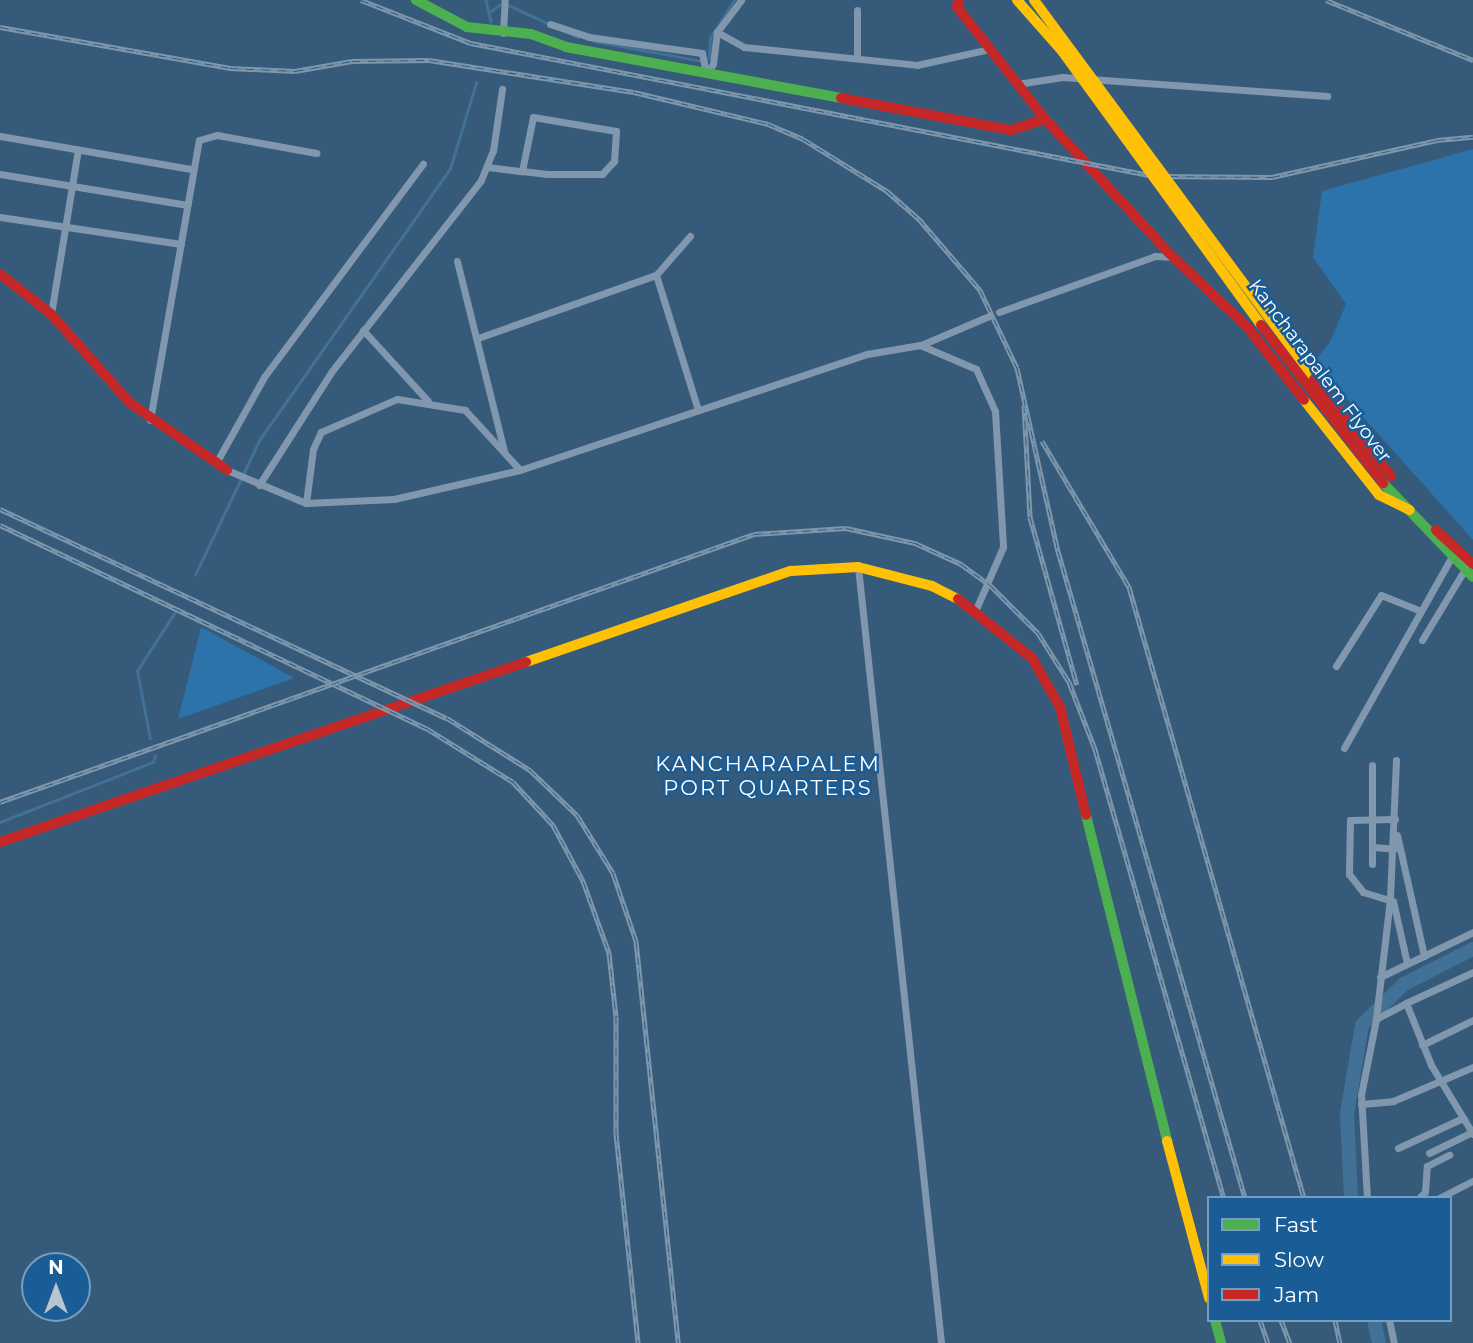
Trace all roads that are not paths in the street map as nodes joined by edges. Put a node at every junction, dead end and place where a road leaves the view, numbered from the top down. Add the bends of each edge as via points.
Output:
1 (416, 0) edge
2 (741, 0) edge
3 (1017, 0) edge
4 (1034, 0) edge
5 (505, 2) edge
6 (956, 2) edge
7 (857, 10) dead end
8 (550, 24) dead end
9 (717, 32) junction
10 (498, 33) junction
11 (990, 49) junction
12 (857, 55) junction
13 (704, 69) junction
14 (1017, 84) junction
15 (502, 89) dead end
16 (1327, 96) dead end
17 (1045, 120) junction
18 (0, 136) edge
19 (78, 149) junction
20 (316, 153) dead end
21 (423, 164) dead end
22 (487, 167) junction
23 (192, 169) junction
24 (522, 171) junction
25 (0, 174) edge
26 (72, 188) junction
27 (187, 205) junction
28 (0, 217) edge
29 (65, 229) junction
30 (690, 236) dead end
31 (1160, 243) junction
32 (181, 244) junction
33 (1155, 256) junction
34 (1173, 257) junction
35 (457, 261) dead end
36 (0, 274) edge
37 (656, 275) junction
38 (999, 312) dead end
39 (51, 314) junction
40 (989, 316) dead end
41 (363, 330) junction
42 (478, 338) junction
43 (920, 345) junction
44 (428, 401) junction
45 (698, 410) junction
46 (150, 420) junction
47 (504, 452) junction
48 (216, 463) junction
49 (227, 470) joint
50 (520, 470) junction
51 (1387, 479) junction
52 (255, 484) junction
53 (306, 503) junction
54 (1414, 511) junction
55 (1428, 525) junction
56 (1450, 560) junction
57 (1473, 564) edge
58 (858, 567) junction
59 (1467, 575) edge
60 (1473, 586) edge
61 (1426, 603) junction
62 (976, 609) junction
63 (1421, 611) junction
64 (1438, 611) junction
65 (1422, 640) dead end
66 (1336, 666) dead end
67 (1344, 748) dead end
68 (1396, 760) dead end
69 (1372, 765) dead end
70 (1395, 819) junction
71 (1370, 820) junction
72 (1395, 831) junction
73 (0, 842) edge
74 (1373, 847) junction
75 (1394, 849) junction
76 (1372, 864) dead end
77 (1390, 899) junction
78 (1473, 932) edge
79 (1424, 956) junction
80 (1408, 963) junction
81 (1473, 972) edge
82 (1380, 976) junction
83 (1406, 1003) junction
84 (1376, 1016) junction
85 (1473, 1020) edge
86 (1422, 1045) junction
87 (1473, 1067) edge
88 (1440, 1082) junction
89 (1361, 1104) junction
90 (1470, 1126) edge
91 (1398, 1148) dead end
92 (1429, 1153) dead end
93 (1449, 1155) dead end
94 (1473, 1181) edge
95 (1367, 1196) edge
96 (1421, 1196) edge
97 (1443, 1196) edge
98 (1207, 1291) edge
99 (1216, 1322) edge
100 (1389, 1322) edge
101 (941, 1343) edge
102 (1221, 1343) edge
103 (1394, 1343) edge

1 - 10 street via 443,18
2 - 9 street
3 - 51 street, Kancharapalem Flyover, bridge via 1062,51 1331,421
4 - 51 street, Kancharapalem Flyover, bridge
5 - 10 street
6 - 11 street
7 - 12 street
8 - 13 street via 589,37 702,53
9 - 12 street via 744,47 805,56
9 - 13 street via 713,64
10 - 13 street via 531,34 566,47
11 - 12 street via 926,65
11 - 14 street
13 - 17 street via 1011,130
14 - 16 street via 1062,77
14 - 17 street
15 - 22 street
17 - 31 street
18 - 19 street
19 - 23 street
19 - 26 street
20 - 23 street via 208,136 196,146
21 - 48 street via 264,377
22 - 24 street
22 - 41 street via 473,193
23 - 27 street
24 - 24 street via 608,172 616,131 533,117
25 - 26 street
26 - 27 street
26 - 29 street
27 - 32 street
28 - 29 street
29 - 32 street
29 - 39 street
30 - 37 street
31 - 33 street
31 - 34 street
32 - 46 street
33 - 34 street
33 - 38 street
34 - 54 street via 1248,328 1379,495 1394,507
35 - 42 street
36 - 39 street
37 - 42 street
37 - 45 street
39 - 46 street via 110,383
40 - 43 street
41 - 44 street
41 - 52 street
42 - 47 street
43 - 45 street via 867,354
43 - 62 street via 976,369 997,421 1003,547
44 - 47 street via 465,410
44 - 53 street via 397,399 321,432 313,449
45 - 50 street
46 - 48 street
47 - 50 street
48 - 49 street
49 - 52 street
50 - 53 street via 394,499
51 - 54 street, Kancharapalem Flyover
52 - 53 street
54 - 55 street, Kancharapalem Flyover
55 - 56 street
55 - 57 street via 1449,537
55 - 59 street
56 - 59 street
56 - 61 street
58 - 62 street via 905,576
58 - 73 street via 802,569 733,589
58 - 101 street
59 - 60 street
59 - 64 street
61 - 63 street
61 - 64 street
62 - 98 street via 1041,667 1060,707 1140,1045
63 - 66 street via 1381,595
63 - 67 street
64 - 65 street
68 - 70 street
69 - 71 street
70 - 71 street
70 - 72 street
71 - 74 street
71 - 77 street via 1350,820 1350,880 1363,892
72 - 75 street
72 - 79 street
74 - 75 street
74 - 76 street
75 - 77 street
77 - 80 street
77 - 82 street
78 - 79 street
79 - 80 street
80 - 82 street
81 - 83 street
82 - 84 street
83 - 84 street
83 - 86 street
84 - 89 street
85 - 86 street
86 - 88 street
87 - 88 street
88 - 89 street via 1393,1101
88 - 90 street
89 - 95 street
90 - 91 street
90 - 92 street
93 - 96 street via 1427,1166
94 - 97 street
99 - 102 street
100 - 103 street

